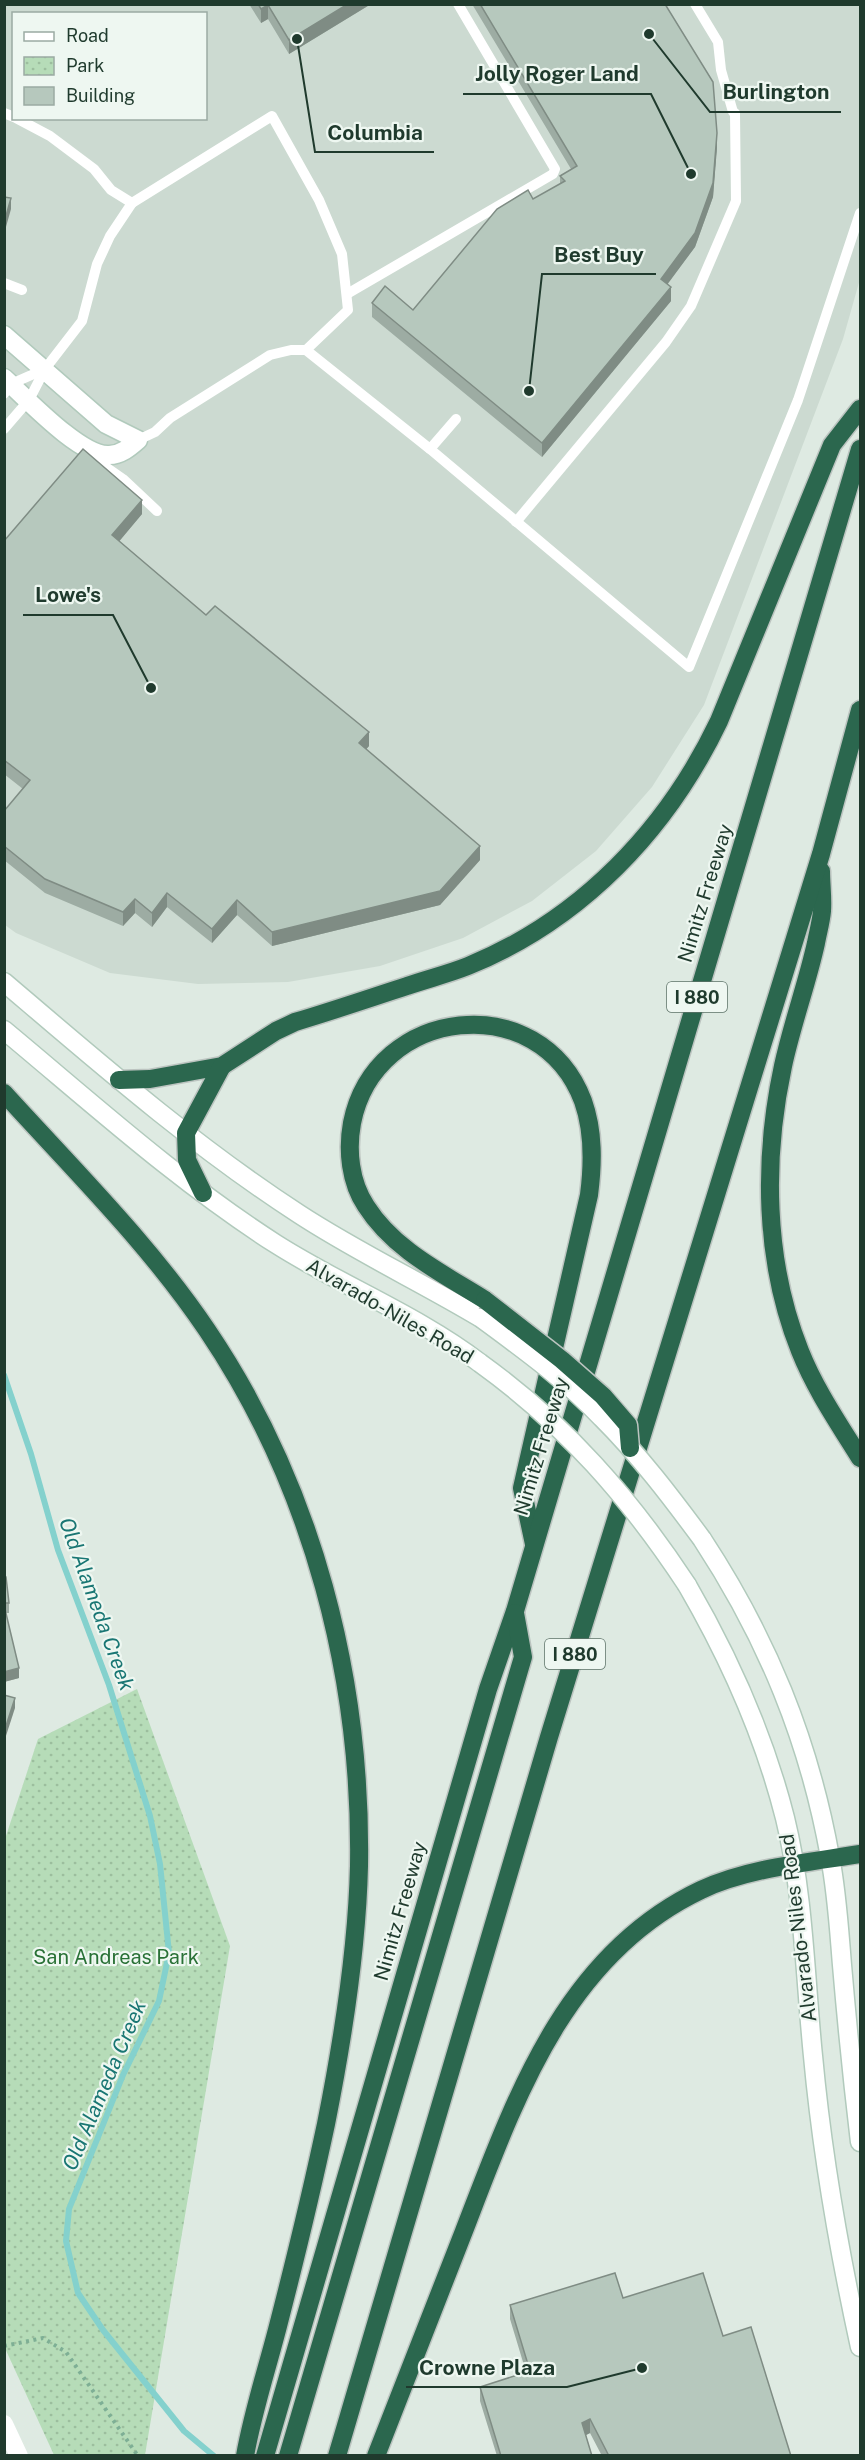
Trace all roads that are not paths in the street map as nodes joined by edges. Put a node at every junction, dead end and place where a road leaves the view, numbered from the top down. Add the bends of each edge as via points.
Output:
1 (458, 4) edge
2 (695, 4) edge
3 (19, 120) edge
4 (132, 203) junction
5 (861, 213) edge
6 (4, 283) edge
7 (22, 290) dead end
8 (347, 294) junction
9 (4, 335) edge
10 (306, 350) junction
11 (45, 369) junction
12 (7, 385) edge
13 (29, 400) junction
14 (861, 409) edge
15 (456, 420) dead end
16 (4, 429) edge
17 (138, 440) junction
18 (861, 448) edge
19 (85, 449) junction
20 (430, 449) junction
21 (157, 511) dead end
22 (516, 522) junction
23 (861, 710) edge
24 (821, 854) junction
25 (4, 982) edge
26 (4, 1030) edge
27 (222, 1066) junction
28 (119, 1080) junction
29 (4, 1093) edge
30 (186, 1133) junction
31 (203, 1193) junction
32 (630, 1448) junction
33 (861, 1458) edge
34 (534, 1546) junction
35 (515, 1611) junction
36 (861, 1854) edge
37 (831, 1859) junction
38 (794, 1865) junction
39 (861, 2142) edge
40 (861, 2347) edge
41 (4, 2424) edge
42 (291, 2447) edge
43 (20, 2456) edge
44 (245, 2456) edge
45 (265, 2456) edge
46 (337, 2456) edge
47 (376, 2456) edge

1 - 8 lane via 555,169 554,174
2 - 22 lane via 718,42 721,70 735,113 736,201 691,306 666,342
3 - 4 lane via 50,136 94,169 111,190
4 - 8 lane via 272,116 338,243
4 - 11 lane via 97,264 82,321
5 - 22 lane via 798,400 689,667
6 - 7 lane
8 - 10 lane via 348,310
9 - 11 main road
10 - 17 lane via 270,355
10 - 20 lane
11 - 12 lane
11 - 13 lane
11 - 17 main road via 106,424
12 - 13 main road
13 - 16 lane
13 - 19 main road
14 - 27 highway via 832,445 704,752 672,804 628,857 580,900 507,946 468,966 295,1022
15 - 20 lane
17 - 19 main road via 125,451 108,455
18 - 34 highway, Nimitz Freeway / I 880
19 - 21 lane
20 - 22 lane
23 - 24 highway, I 880
24 - 33 highway via 822,913 784,1064 772,1130 772,1229 781,1294 801,1353
24 - 46 highway, I 880 via 549,1737
25 - 28 main road, Alvarado-Niles Road
26 - 31 main road, Alvarado-Niles Road
27 - 28 highway via 150,1079
27 - 30 highway
28 - 30 main road, Alvarado-Niles Road
29 - 44 highway via 153,1258 232,1370 274,1452 310,1540 346,1681 359,1825 344,2018 325,2127
30 - 31 highway via 187,1160
30 - 32 main road, Alvarado-Niles Road, bridge via 299,1214 481,1318 563,1381
31 - 38 main road, Alvarado-Niles Road, bridge via 278,1245 470,1355 542,1412 588,1455 656,1538 716,1635 755,1721 785,1819
32 - 34 highway, bridge via 628,1425 603,1396 562,1360 485,1300 406,1251 364,1204 350,1159 354,1113 375,1071 407,1042 452,1025 497,1027 520,1034 558,1061 583,1102 592,1159 589,1196 522,1488
32 - 37 main road, Alvarado-Niles Road, bridge via 702,1539 774,1668 806,1755
34 - 35 highway, Nimitz Freeway / I 880
35 - 42 highway, I 880 via 523,1657
35 - 45 highway, Nimitz Freeway / I 880 via 485,1700
36 - 37 highway
37 - 38 highway
37 - 39 main road, Alvarado-Niles Road
38 - 40 main road, Alvarado-Niles Road via 819,2121
38 - 47 highway via 728,1879 679,1902 620,1946 575,1995 536,2058 508,2117
41 - 43 main road

